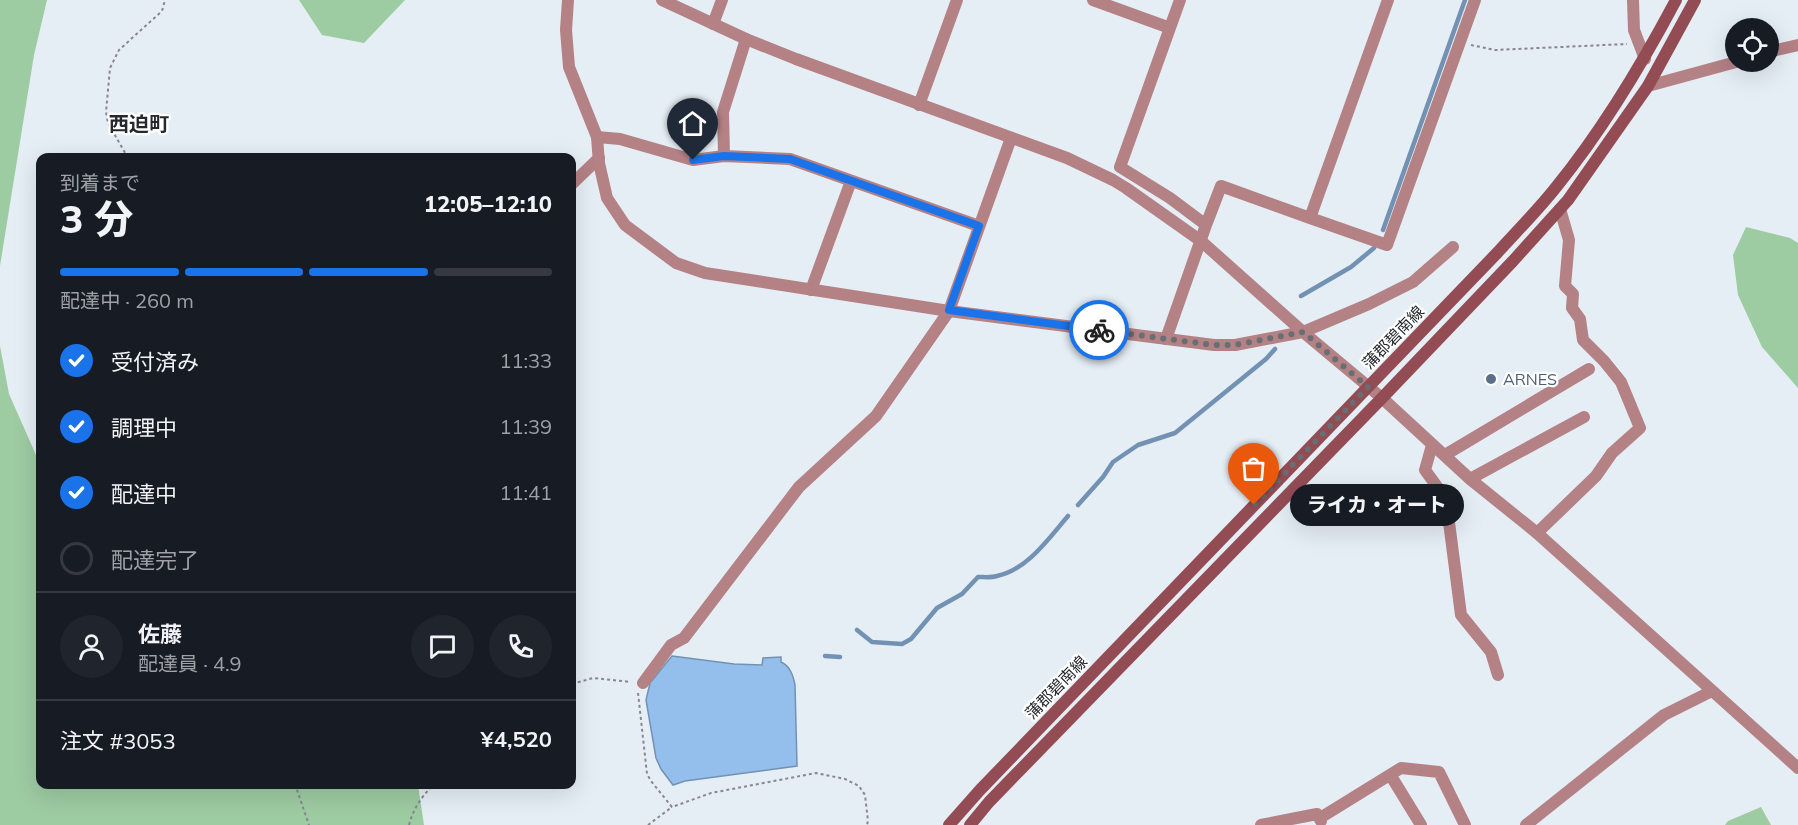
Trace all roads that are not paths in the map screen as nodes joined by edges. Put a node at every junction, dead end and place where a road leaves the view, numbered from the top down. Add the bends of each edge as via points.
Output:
1 (568, 0) edge
2 (662, 0) edge
3 (722, 0) edge
4 (957, 0) edge
5 (1093, 0) edge
6 (1180, 0) edge
7 (1389, 0) edge
8 (1475, 0) edge
9 (1633, 0) edge
10 (1676, 0) edge
11 (1695, 0) edge
12 (713, 24) junction
13 (1170, 28) junction
14 (746, 39) junction
15 (1797, 43) edge
16 (1779, 49) edge
17 (1645, 59) junction
18 (1725, 65) edge
19 (1648, 86) junction
20 (919, 105) junction
21 (597, 137) junction
22 (1011, 138) junction
23 (724, 156) junction
24 (599, 158) junction
25 (576, 180) edge
26 (851, 181) junction
27 (1560, 209) junction
28 (1310, 218) junction
29 (1206, 225) junction
30 (979, 226) junction
31 (1201, 242) junction
32 (1453, 247) dead end
33 (811, 290) junction
34 (949, 310) junction
35 (1303, 332) junction
36 (1166, 339) junction
37 (1588, 369) dead end
38 (1368, 387) junction
39 (1382, 398) junction
40 (1584, 417) dead end
41 (1432, 445) junction
42 (1445, 455) junction
43 (1470, 478) junction
44 (1537, 533) junction
45 (1498, 675) dead end
46 (643, 683) road end
47 (1712, 691) junction
48 (1798, 768) edge
49 (1391, 776) junction
50 (1322, 822) edge
51 (949, 825) edge
52 (970, 825) edge
53 (1261, 825) edge
54 (1421, 825) edge
55 (1465, 825) edge
56 (1526, 825) edge

1 - 21 street via 569,67
2 - 12 street
3 - 12 street
4 - 20 street
5 - 13 street
6 - 13 street
7 - 28 street
8 - 28 street via 1387,245
9 - 17 street via 1634,30
10 - 17 main road, 蒲郡碧南線
11 - 19 main road, 蒲郡碧南線
12 - 14 street
13 - 29 street via 1120,167
14 - 20 street
14 - 23 street via 723,112
15 - 16 street
17 - 38 main road, 蒲郡碧南線 via 1599,131 1556,188
18 - 19 street
19 - 27 main road, 蒲郡碧南線
20 - 22 street
21 - 23 street via 620,138 693,160
21 - 24 street
22 - 30 street
22 - 31 street via 1113,180
23 - 26 street via 790,159
24 - 25 street
24 - 33 street via 607,198 625,225 676,263 705,273
26 - 30 street
26 - 33 street
27 - 39 main road, 蒲郡碧南線
27 - 44 street via 1569,240 1565,286 1573,294 1572,308 1581,319 1582,340 1622,382 1640,428
28 - 29 street via 1221,186
29 - 31 street
30 - 34 street
31 - 35 street
31 - 36 street
32 - 35 street via 1413,282
33 - 34 street
34 - 36 street
34 - 46 street via 876,416 800,487 684,638 671,645
35 - 36 street via 1235,345
35 - 38 street
37 - 42 street
38 - 39 street
38 - 51 main road, 蒲郡碧南線
39 - 41 street
39 - 52 main road, 蒲郡碧南線
40 - 43 street
41 - 42 street
41 - 45 street via 1425,470 1446,499 1461,615 1491,652
42 - 43 street
43 - 44 street
44 - 47 street
47 - 48 street
47 - 56 street via 1664,715
49 - 50 street
49 - 54 street
49 - 55 street via 1401,768 1439,772
50 - 53 street via 1317,814

